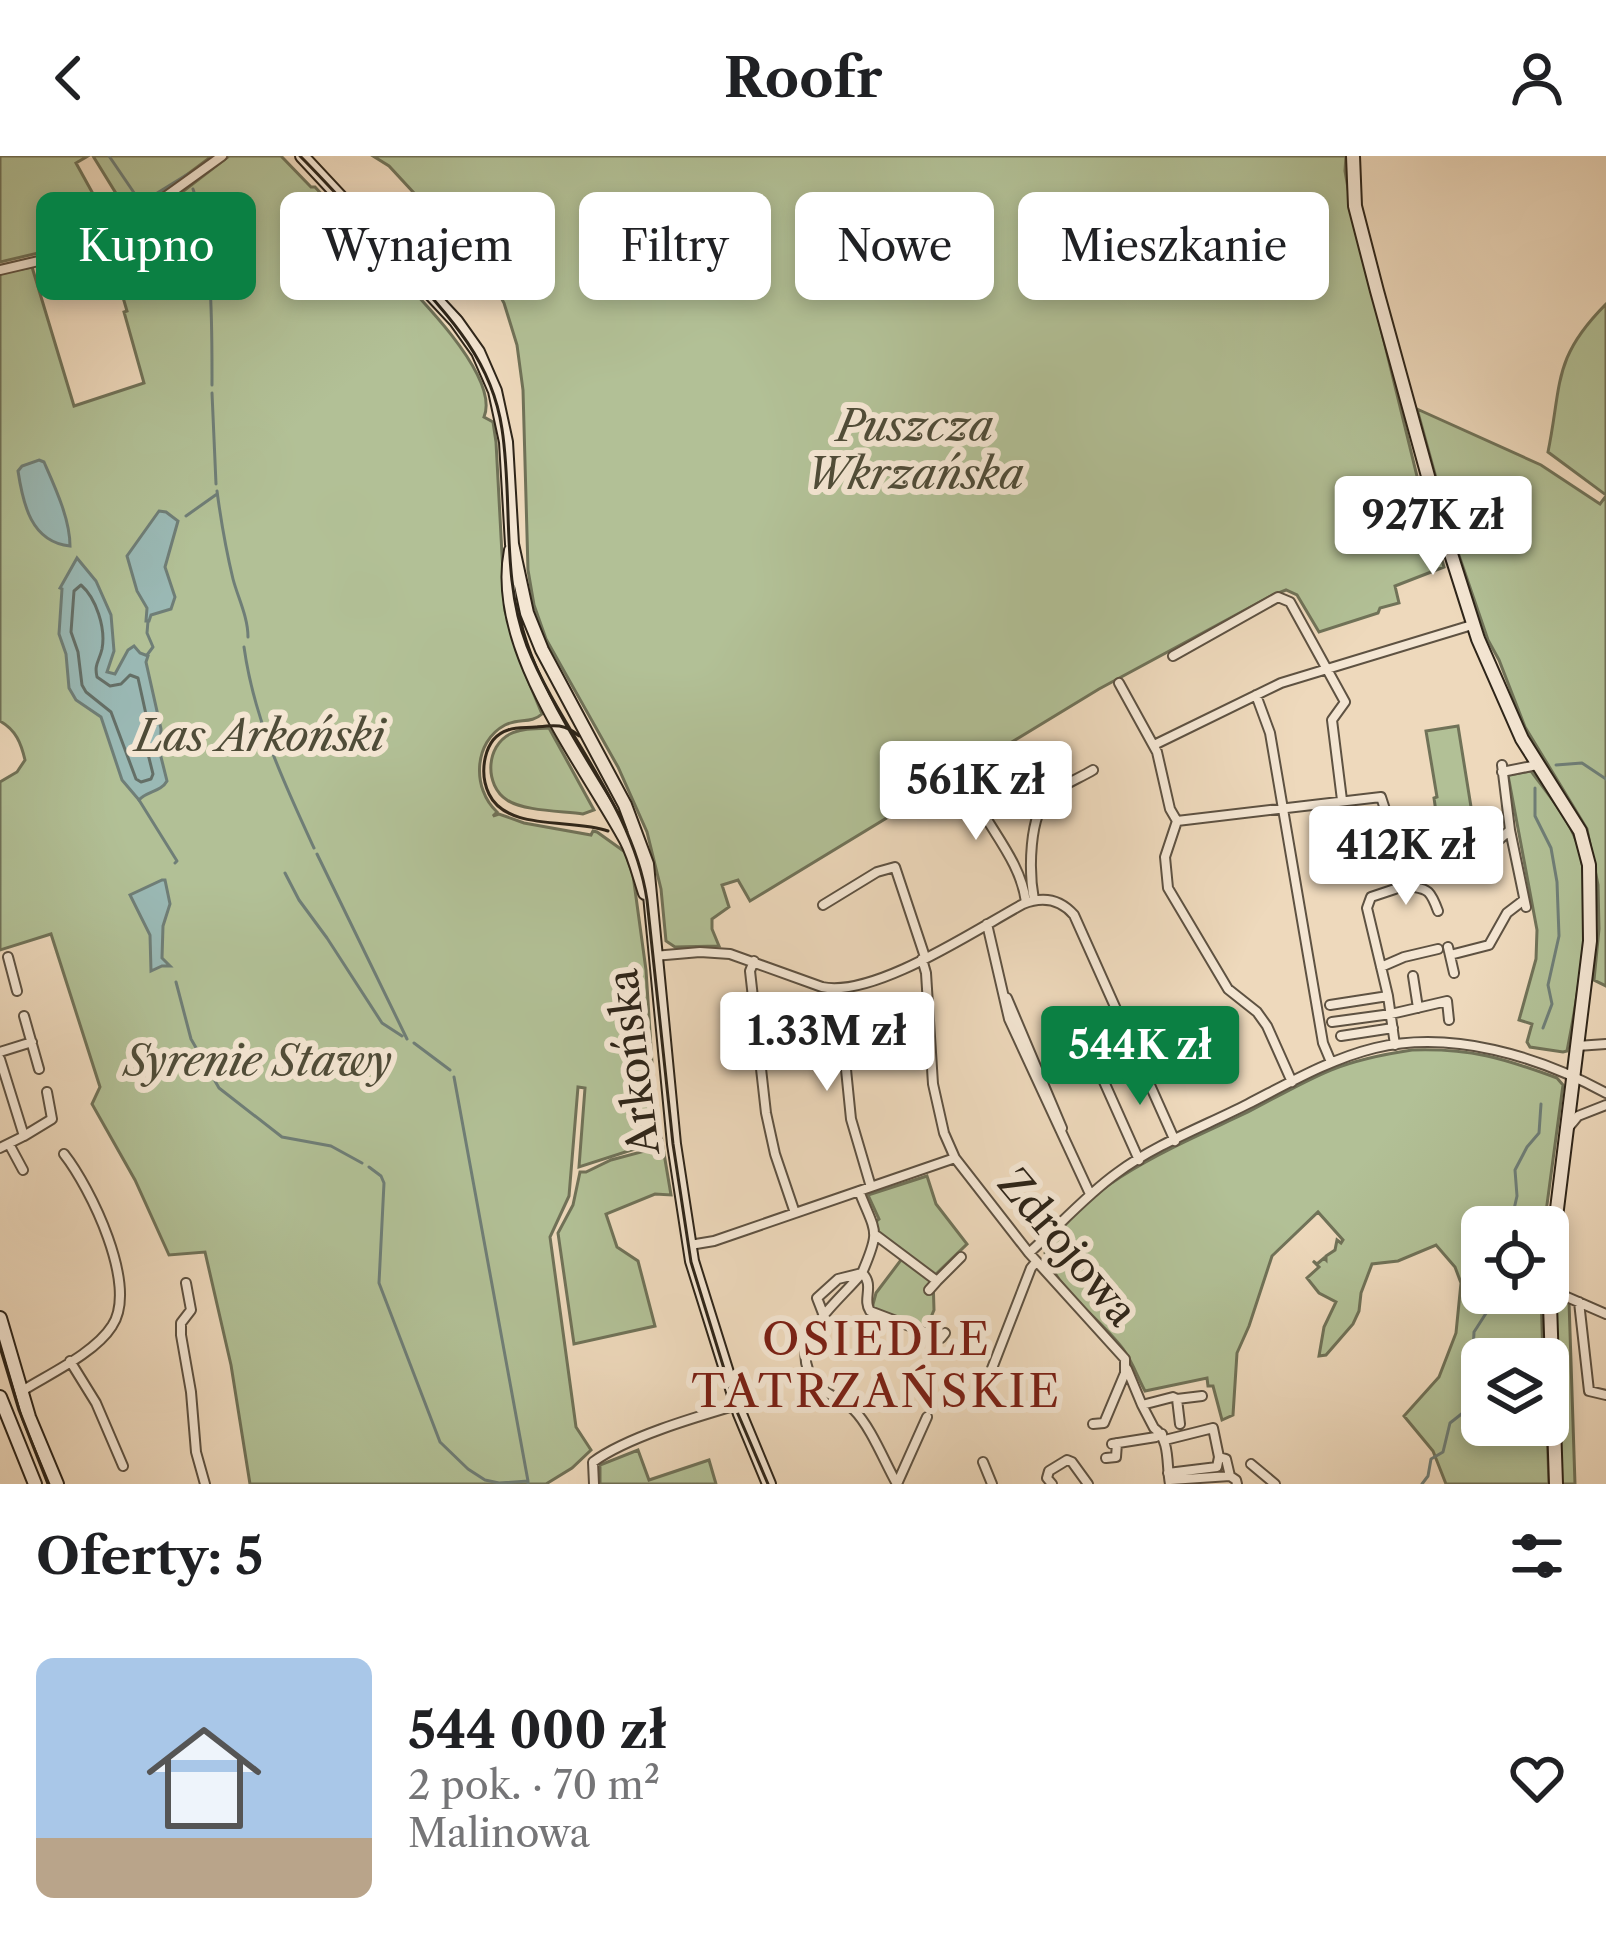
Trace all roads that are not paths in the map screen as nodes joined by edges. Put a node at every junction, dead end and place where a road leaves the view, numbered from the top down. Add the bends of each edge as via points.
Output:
1 (222, 156) edge
2 (302, 156) edge
3 (1353, 156) edge
4 (0, 270) edge
5 (1473, 624) junction
6 (1173, 656) dead end
7 (1328, 668) junction
8 (1119, 683) dead end
9 (1256, 694) junction
10 (1154, 745) junction
11 (1537, 765) junction
12 (1093, 770) dead end
13 (965, 775) dead end
14 (1342, 800) junction
15 (1283, 808) junction
16 (1177, 820) junction
17 (1510, 830) junction
18 (1485, 868) dead end
19 (1401, 884) junction
20 (1030, 901) junction
21 (823, 905) dead end
22 (1438, 911) dead end
23 (987, 923) junction
24 (1401, 946) dead end
25 (1445, 950) junction
26 (654, 956) junction
27 (1403, 957) junction
28 (924, 958) junction
29 (754, 961) junction
30 (6, 963) edge
31 (1381, 967) junction
32 (1454, 973) dead end
33 (1412, 976) dead end
34 (838, 990) junction
35 (17, 991) dead end
36 (1388, 996) junction
37 (1330, 1005) dead end
38 (1418, 1008) junction
39 (1390, 1014) junction
40 (24, 1016) dead end
41 (1449, 1020) dead end
42 (1332, 1022) dead end
43 (1393, 1028) junction
44 (1341, 1036) dead end
45 (32, 1042) junction
46 (1606, 1044) edge
47 (1395, 1045) junction
48 (1577, 1046) junction
49 (0, 1055) edge
50 (1332, 1063) junction
51 (39, 1069) dead end
52 (1101, 1075) dead end
53 (1573, 1077) junction
54 (1292, 1082) junction
55 (46, 1093) dead end
56 (1606, 1093) edge
57 (1606, 1105) edge
58 (24, 1136) junction
59 (1565, 1140) junction
60 (1175, 1141) junction
61 (4, 1146) edge
62 (64, 1154) dead end
63 (955, 1158) junction
64 (1138, 1160) junction
65 (23, 1170) dead end
66 (871, 1187) junction
67 (859, 1191) junction
68 (1090, 1194) junction
69 (1556, 1206) edge
70 (795, 1213) junction
71 (877, 1236) junction
72 (690, 1245) junction
73 (1028, 1253) junction
74 (961, 1257) dead end
75 (1036, 1262) junction
76 (862, 1274) junction
77 (937, 1281) junction
78 (186, 1282) dead end
79 (928, 1290) dead end
80 (1569, 1298) edge
81 (1579, 1302) junction
82 (1550, 1314) edge
83 (1606, 1314) edge
84 (824, 1316) junction
85 (0, 1318) edge
86 (945, 1333) dead end
87 (70, 1361) junction
88 (1126, 1368) junction
89 (991, 1371) dead end
90 (22, 1391) junction
91 (1606, 1395) edge
92 (1202, 1396) dead end
93 (2, 1399) edge
94 (1177, 1399) junction
95 (737, 1405) junction
96 (1142, 1405) junction
97 (0, 1415) edge
98 (29, 1417) junction
99 (927, 1417) dead end
100 (1093, 1424) dead end
101 (12, 1427) junction
102 (1181, 1429) junction
103 (1162, 1435) junction
104 (1219, 1457) junction
105 (1113, 1460) dead end
106 (982, 1462) dead end
107 (1250, 1464) dead end
108 (123, 1466) dead end
109 (1169, 1479) edge
110 (1233, 1480) edge
111 (993, 1482) edge
112 (978, 1483) edge
113 (34, 1484) edge
114 (57, 1484) edge
115 (205, 1484) edge
116 (594, 1484) edge
117 (770, 1484) edge
118 (897, 1484) edge
119 (1052, 1484) edge
120 (1088, 1484) edge
121 (1275, 1484) edge
122 (1556, 1484) edge

1 - 4 street via 101,244
2 - 26 street, Arkońska via 481,358 502,419 524,600 535,637 634,824 648,871
3 - 5 street via 1355,206
5 - 7 street
5 - 11 street
6 - 7 street via 1278,597 1290,602
7 - 9 street
7 - 14 street via 1346,702 1332,720
8 - 10 street
9 - 10 street
9 - 15 street
10 - 16 street
11 - 17 street via 1502,769
11 - 48 street via 1580,831 1589,865
12 - 20 street via 1043,806 1029,855
13 - 20 street
14 - 15 street
14 - 19 street via 1383,800
15 - 16 street
15 - 50 street
16 - 54 street via 1166,857 1168,888 1228,989 1267,1026
17 - 18 street via 1491,847
17 - 25 street via 1525,903 1507,913 1489,945
19 - 22 street via 1425,887
19 - 31 street via 1367,904
20 - 23 street
20 - 60 street via 1048,899 1074,915
21 - 28 street, Zdrojowa via 895,867
23 - 28 street
23 - 68 street via 1001,986
24 - 27 street
25 - 27 street
25 - 32 street
26 - 29 street
26 - 72 street, Arkońska
27 - 31 street
28 - 34 street
28 - 63 street, Zdrojowa via 933,1084
29 - 34 street
29 - 70 street via 766,1113
30 - 35 street
31 - 36 street
33 - 38 street
34 - 66 street via 851,1118
36 - 37 street
36 - 39 street
38 - 39 street
38 - 41 street via 1447,1001
39 - 42 street
39 - 43 street
40 - 45 street
43 - 44 street
43 - 47 street
45 - 49 street
45 - 51 street
46 - 48 street
47 - 50 street
47 - 53 street via 1483,1048
48 - 53 street
49 - 58 street
50 - 54 street
52 - 64 street
53 - 56 street
53 - 59 street
54 - 60 street
55 - 58 street via 52,1119
57 - 59 street via 1574,1119
58 - 61 street
59 - 69 street
60 - 64 street
61 - 65 street
62 - 87 street via 96,1206 119,1297 112,1327
63 - 66 street
63 - 73 street, Zdrojowa
64 - 68 street
66 - 67 street
67 - 70 street
67 - 71 street
68 - 73 street
70 - 72 street
71 - 76 street
71 - 77 street
72 - 95 street, Arkońska
73 - 75 street, Zdrojowa
74 - 77 street
75 - 88 street, Zdrojowa
75 - 89 street
76 - 84 street
76 - 84 street via 838,1279 817,1298
76 - 86 street via 870,1311
77 - 79 street
78 - 115 street via 191,1310 181,1336
80 - 81 street
81 - 83 street
81 - 91 street via 1589,1391
82 - 122 street
84 - 118 street via 807,1341 812,1378 859,1416
85 - 90 street
87 - 90 street
87 - 108 street
88 - 96 street
88 - 100 street, Zdrojowa via 1104,1423
90 - 93 street
90 - 98 street
92 - 94 street
93 - 98 street
93 - 101 street
94 - 96 street
94 - 102 street
95 - 116 street via 603,1455 593,1462
95 - 117 street, Arkońska
96 - 103 street
97 - 101 street
98 - 114 street
99 - 118 street
101 - 113 street
102 - 103 street
102 - 104 street via 1213,1428
103 - 105 street via 1114,1443
103 - 109 street
104 - 109 street via 1217,1467
104 - 110 street
106 - 111 street
107 - 121 street
109 - 110 street
111 - 112 street
119 - 120 street via 1049,1471 1067,1460

